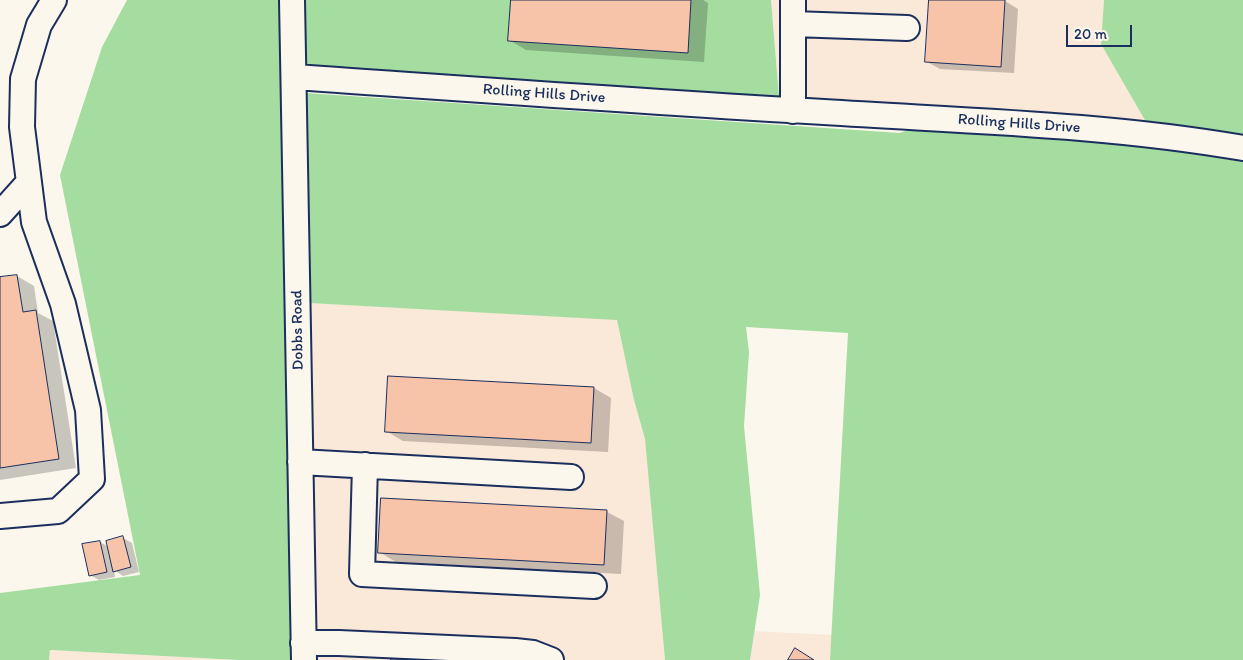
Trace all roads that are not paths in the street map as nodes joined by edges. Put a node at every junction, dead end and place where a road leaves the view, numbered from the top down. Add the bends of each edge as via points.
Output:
1 (54, 0) edge
2 (292, 0) edge
3 (793, 0) edge
4 (793, 24) junction
5 (907, 28) dead end
6 (294, 77) junction
7 (793, 111) junction
8 (1243, 148) edge
9 (29, 182) junction
10 (0, 215) edge
11 (33, 219) junction
12 (300, 462) junction
13 (365, 465) junction
14 (571, 477) dead end
15 (0, 516) edge
16 (594, 586) dead end
17 (339, 651) edge
18 (304, 652) edge
19 (551, 660) edge

1 - 9 street via 39,25 23,79 22,127
2 - 6 street, Dobbs Road
3 - 4 street
4 - 5 street
4 - 7 street
6 - 7 street, Rolling Hills Drive
6 - 12 street, Dobbs Road
7 - 8 street, Rolling Hills Drive via 1077,128
9 - 10 street
9 - 11 street
10 - 11 street
11 - 15 street via 63,304 88,410 92,480 58,511
12 - 13 street
12 - 18 street, Dobbs Road
13 - 14 street
13 - 16 street via 362,574
17 - 18 street
17 - 19 street via 515,651

